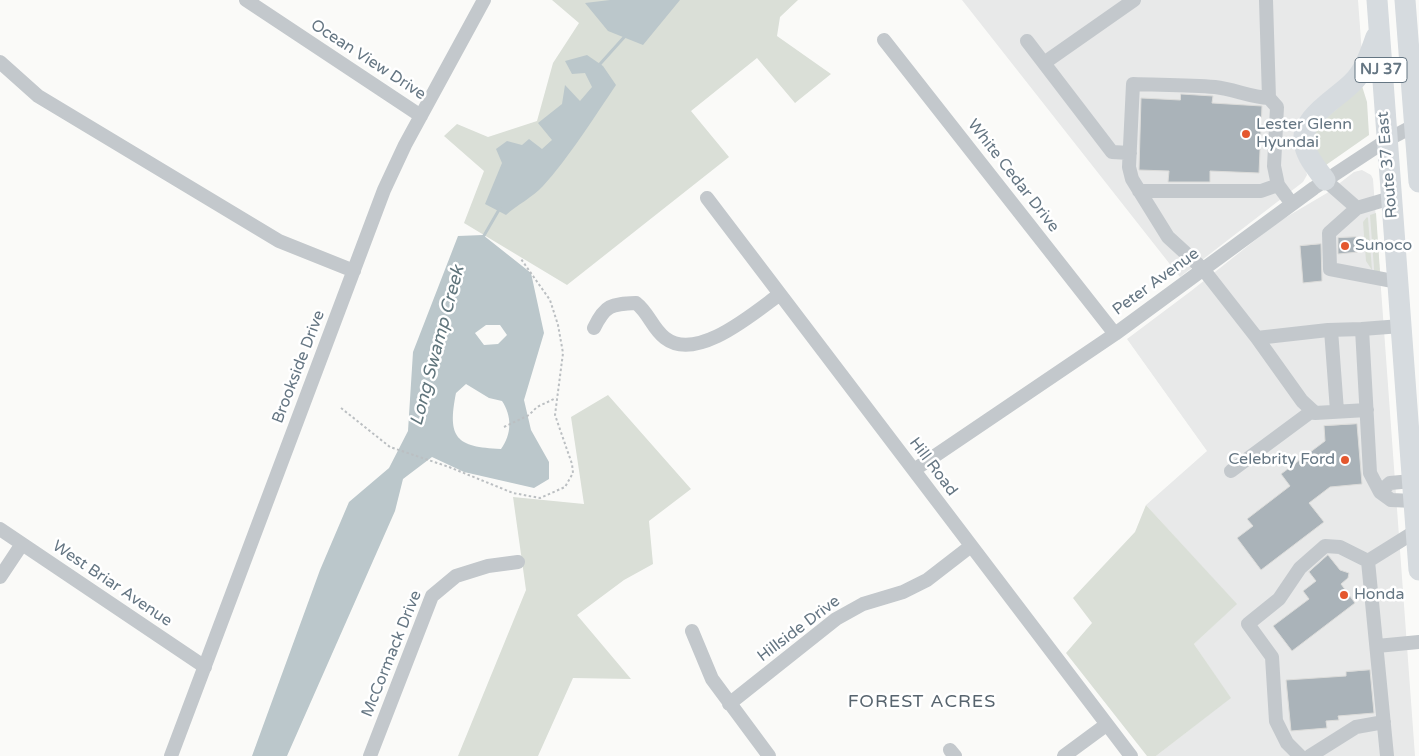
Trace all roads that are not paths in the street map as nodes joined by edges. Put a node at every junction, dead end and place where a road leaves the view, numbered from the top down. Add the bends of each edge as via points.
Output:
1 (484, 0) edge
2 (1134, 0) edge
3 (1266, 0) edge
4 (1377, 0) edge
5 (1405, 0) edge
6 (252, 2) edge
7 (1379, 30) junction
8 (884, 40) dead end
9 (1027, 41) dead end
10 (0, 62) edge
11 (1044, 63) junction
12 (1269, 98) junction
13 (421, 116) junction
14 (1417, 124) edge
15 (1387, 140) junction
16 (1130, 153) junction
17 (1325, 180) junction
18 (1419, 182) edge
19 (1278, 185) junction
20 (1139, 191) junction
21 (707, 198) dead end
22 (1391, 198) junction
23 (1292, 204) junction
24 (1357, 208) junction
25 (1203, 269) junction
26 (354, 271) junction
27 (1398, 282) junction
28 (780, 294) junction
29 (1401, 326) junction
30 (594, 328) dead end
31 (1331, 330) junction
32 (1362, 330) junction
33 (1115, 334) junction
34 (1257, 338) junction
35 (1367, 410) junction
36 (1312, 411) junction
37 (1337, 412) junction
38 (914, 470) junction
39 (1231, 471) dead end
40 (1413, 491) junction
41 (1380, 492) junction
42 (0, 529) edge
43 (1416, 531) junction
44 (22, 544) junction
45 (971, 546) junction
46 (1368, 561) junction
47 (518, 562) dead end
48 (1419, 570) edge
49 (0, 577) edge
50 (692, 631) dead end
51 (1419, 642) edge
52 (1377, 646) junction
53 (204, 667) junction
54 (729, 704) junction
55 (1384, 722) junction
56 (1106, 724) junction
57 (171, 756) edge
58 (370, 756) edge
59 (769, 756) edge
60 (1064, 756) edge
61 (1131, 756) edge
62 (1300, 756) edge
63 (1310, 756) edge
64 (1387, 756) edge

1 - 13 street, Brookside Drive
2 - 11 street
3 - 12 street
4 - 7 highway, Route 37 East / NJ 37
5 - 14 highway, Route 37 East / NJ 37
6 - 13 street, Ocean View Drive
7 - 15 highway, Route 37 East / NJ 37
7 - 17 highway via 1354,82 1327,104 1306,128 1305,148
8 - 33 street, White Cedar Drive
9 - 11 street
10 - 26 street via 38,96 279,241
11 - 16 street via 1112,152
12 - 16 street via 1250,97 1216,87 1133,84
12 - 19 street via 1277,107 1274,166
13 - 26 street, Brookside Drive via 384,190
14 - 15 street, Peter Avenue
14 - 18 highway, Route 37 East / NJ 37
15 - 17 street, Peter Avenue
15 - 22 highway, Route 37 East / NJ 37
16 - 20 street via 1129,167
17 - 23 street, Peter Avenue
17 - 24 street
19 - 20 street via 1261,191
19 - 23 street
20 - 25 street via 1168,237
21 - 28 street, Hill Road
22 - 24 street
22 - 27 highway, Route 37 East / NJ 37
23 - 25 street, Peter Avenue
24 - 27 street via 1329,233 1330,269
25 - 33 street, Peter Avenue
25 - 34 street
26 - 53 street, Brookside Drive
27 - 29 highway, Route 37 East / NJ 37
28 - 30 street via 728,331 705,342 677,344 666,338 654,326 647,311 636,303 616,304 602,312
28 - 38 street, Hill Road
29 - 32 street
29 - 40 highway, Route 37 East / NJ 37
31 - 32 street
31 - 34 street
31 - 37 street
32 - 35 street
33 - 38 street, Peter Avenue
34 - 36 street
35 - 37 street
35 - 41 street via 1370,473
36 - 37 street
36 - 39 street
38 - 45 street, Hill Road
40 - 41 street via 1391,500
40 - 41 street via 1390,483
40 - 43 highway, Route 37 East / NJ 37
42 - 44 street, West Briar Avenue
43 - 46 street
43 - 48 highway, Route 37 East / NJ 37
44 - 49 street
44 - 53 street, West Briar Avenue
45 - 54 street, Hillside Drive via 927,580 903,592 864,604 836,619
45 - 56 street, Hill Road
46 - 52 street
46 - 62 street via 1340,547 1325,546 1300,568 1279,599 1248,624 1272,657 1276,721 1287,744
47 - 58 street, McCormack Drive via 488,566 456,576 432,596
50 - 54 street via 712,679
51 - 52 street
52 - 55 street
53 - 57 street, Brookside Drive
54 - 59 street
55 - 63 street via 1356,727
55 - 64 street
56 - 60 street
56 - 61 street, Hill Road

